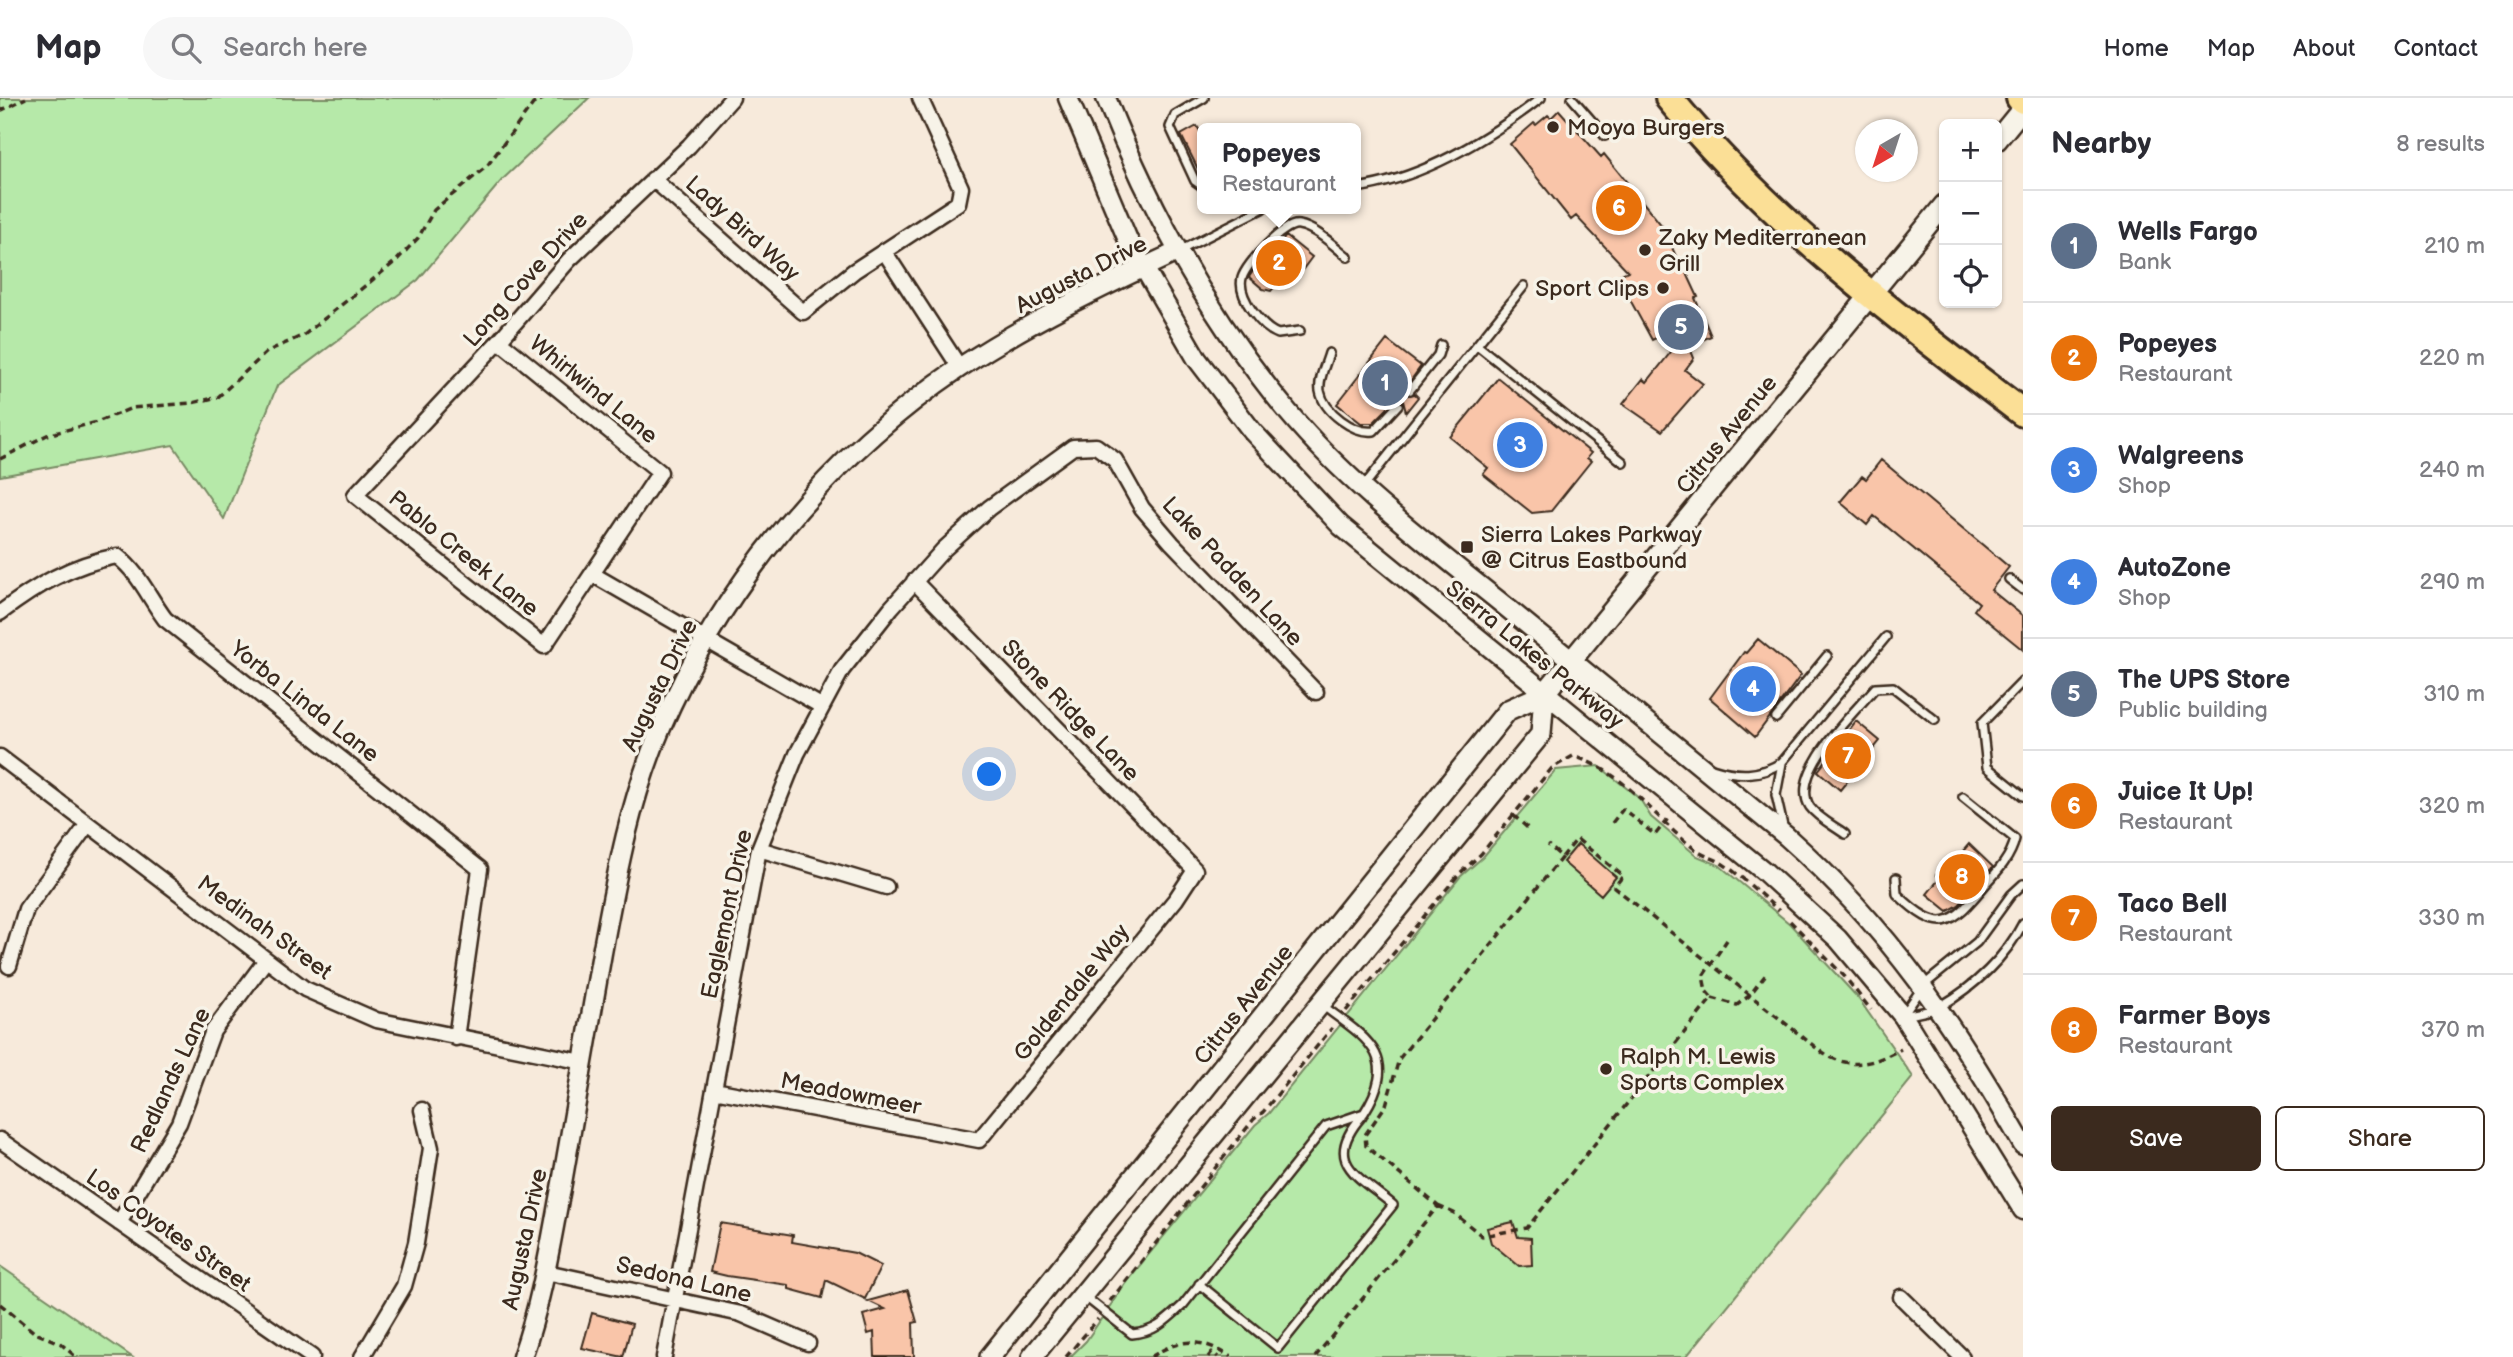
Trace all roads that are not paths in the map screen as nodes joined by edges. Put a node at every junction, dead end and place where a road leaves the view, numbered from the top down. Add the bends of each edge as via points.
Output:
1 (732, 98) edge
2 (920, 98) edge
3 (1068, 98) edge
4 (1106, 98) edge
5 (1204, 98) edge
6 (1541, 98) edge
7 (1572, 98) edge
8 (1669, 98) edge
9 (1531, 101) edge
10 (2023, 108) edge
11 (2002, 134) edge
12 (1605, 136) dead end
13 (653, 179) junction
14 (1197, 182) edge
15 (1361, 187) edge
16 (1939, 211) edge
17 (1252, 214) edge
18 (884, 251) junction
19 (1177, 252) junction
20 (1348, 257) dead end
21 (1143, 268) junction
22 (1524, 286) dead end
23 (1871, 296) junction
24 (1300, 331) dead end
25 (499, 341) junction
26 (1441, 345) dead end
27 (1477, 345) junction
28 (1329, 353) dead end
29 (960, 368) junction
30 (1410, 390) dead end
31 (1398, 405) dead end
32 (2023, 413) edge
33 (1096, 446) joint
34 (1622, 462) dead end
35 (1363, 488) junction
36 (355, 495) joint
37 (592, 574) junction
38 (2009, 579) dead end
39 (914, 581) junction
40 (2023, 590) edge
41 (0, 612) edge
42 (1886, 637) dead end
43 (706, 640) junction
44 (1827, 656) dead end
45 (1572, 661) junction
46 (2023, 681) edge
47 (1316, 692) dead end
48 (1544, 694) junction
49 (821, 706) junction
50 (1776, 718) dead end
51 (1935, 720) dead end
52 (0, 757) edge
53 (1782, 762) junction
54 (1698, 764) junction
55 (2023, 796) edge
56 (1963, 797) dead end
57 (88, 824) junction
58 (1844, 834) dead end
59 (1787, 836) junction
60 (759, 849) junction
61 (1195, 870) joint
62 (1896, 878) dead end
63 (2023, 884) edge
64 (886, 887) dead end
65 (2023, 923) edge
66 (267, 960) junction
67 (9, 966) dead end
68 (1924, 985) junction
69 (1319, 1003) junction
70 (1940, 1007) junction
71 (1903, 1016) junction
72 (456, 1038) junction
73 (583, 1062) junction
74 (714, 1090) junction
75 (422, 1110) dead end
76 (1364, 1113) junction
77 (0, 1140) edge
78 (979, 1140) joint
79 (2023, 1145) edge
80 (2023, 1210) edge
81 (119, 1223) junction
82 (546, 1272) junction
83 (1199, 1284) junction
84 (1082, 1294) junction
85 (1901, 1297) dead end
86 (677, 1299) junction
87 (808, 1343) dead end
88 (312, 1357) edge
89 (362, 1357) edge
90 (523, 1357) edge
91 (664, 1357) edge
92 (990, 1357) edge
93 (1031, 1357) edge
94 (1962, 1357) edge

1 - 13 street, Long Cove Drive
2 - 18 street via 961,188 958,203
3 - 21 street, Sierra Lakes Parkway
4 - 19 street, Sierra Lakes Parkway
5 - 14 lane via 1175,116 1170,127
6 - 9 lane
7 - 12 lane
8 - 23 highway via 1745,180
9 - 15 lane via 1493,131 1405,177
10 - 11 main road
13 - 18 street, Lady Bird Way via 803,312
13 - 25 street, Long Cove Drive via 569,260
16 - 23 main road, Citrus Avenue
17 - 19 lane
18 - 29 street
19 - 21 street, Augusta Drive
19 - 35 street, Sierra Lakes Parkway via 1262,380
20 - 24 lane via 1307,227 1293,224 1280,230 1245,272 1244,296 1263,323 1278,334
21 - 29 street, Augusta Drive
21 - 48 street, Sierra Lakes Parkway via 1197,359 1252,432 1308,493 1403,580
22 - 27 lane
23 - 32 highway
23 - 45 main road, Citrus Avenue
25 - 36 street, Long Cove Drive
25 - 37 street, Whirlwind Lane via 660,472
26 - 30 lane
27 - 34 lane
27 - 35 lane
28 - 31 lane via 1320,394 1346,424 1374,431
29 - 43 street, Augusta Drive via 832,474 760,557
33 - 39 street, Eaglemont Drive via 1073,447 989,508
33 - 47 street, Lake Padden Lane via 1115,460 1142,508 1172,543
35 - 45 street, Sierra Lakes Parkway
36 - 37 street, Pablo Creek Lane via 544,646
37 - 43 street
38 - 40 lane
39 - 49 street, Eaglemont Drive via 842,670
39 - 61 street, Stone Ridge Lane
41 - 72 street, Yorba Linda Lane via 41,583 85,562 117,556 135,571 165,619 480,869
42 - 53 lane
43 - 49 street
43 - 73 street, Augusta Drive via 660,730 642,779 620,864
44 - 50 lane
45 - 48 main road, Citrus Avenue
45 - 54 street, Sierra Lakes Parkway
46 - 55 lane via 1982,723 1987,767
48 - 69 main road via 1541,734
48 - 71 street, Sierra Lakes Parkway via 1808,910
48 - 92 main road, Citrus Avenue via 1508,710
49 - 60 street, Eaglemont Drive via 779,794
51 - 58 lane via 1893,687 1875,688 1810,766 1804,784 1806,798 1812,809
52 - 57 street, Medinah Street
53 - 54 lane via 1766,771 1745,774
53 - 59 lane via 1776,804
54 - 59 street, Sierra Lakes Parkway
56 - 62 lane via 2015,839 2003,864 1960,916 1946,922 1919,915 1897,894
57 - 66 street, Medinah Street
57 - 67 street via 26,909
59 - 68 street, Sierra Lakes Parkway via 1869,916
60 - 64 street
60 - 74 street, Eaglemont Drive
61 - 78 street, Goldendale Way
63 - 68 lane via 1977,942
65 - 70 lane via 1992,967
66 - 72 street, Medinah Street via 305,989 376,1020
66 - 81 street, Redlands Lane via 213,1031 179,1123
68 - 70 street, Sierra Lakes Parkway
68 - 71 lane
69 - 76 lane via 1370,1043 1381,1061 1381,1080
69 - 84 main road
70 - 71 lane
70 - 79 street, Sierra Lakes Parkway
71 - 80 street, Sierra Lakes Parkway
72 - 73 street, Medinah Street
73 - 82 street, Augusta Drive
74 - 78 street, Meadowmeer
74 - 86 street, Eaglemont Drive
75 - 89 street via 431,1148 416,1243 404,1286
76 - 83 lane via 1326,1125
76 - 83 lane via 1347,1133 1345,1162 1393,1205 1278,1348
77 - 81 street, Los Coyotes Street
81 - 88 street, Los Coyotes Street
82 - 86 street, Sedona Lane
82 - 90 street, Augusta Drive
83 - 84 lane via 1149,1333 1132,1334
84 - 93 main road
85 - 94 street
86 - 87 street, Sedona Lane via 741,1314
86 - 91 street, Eaglemont Drive

